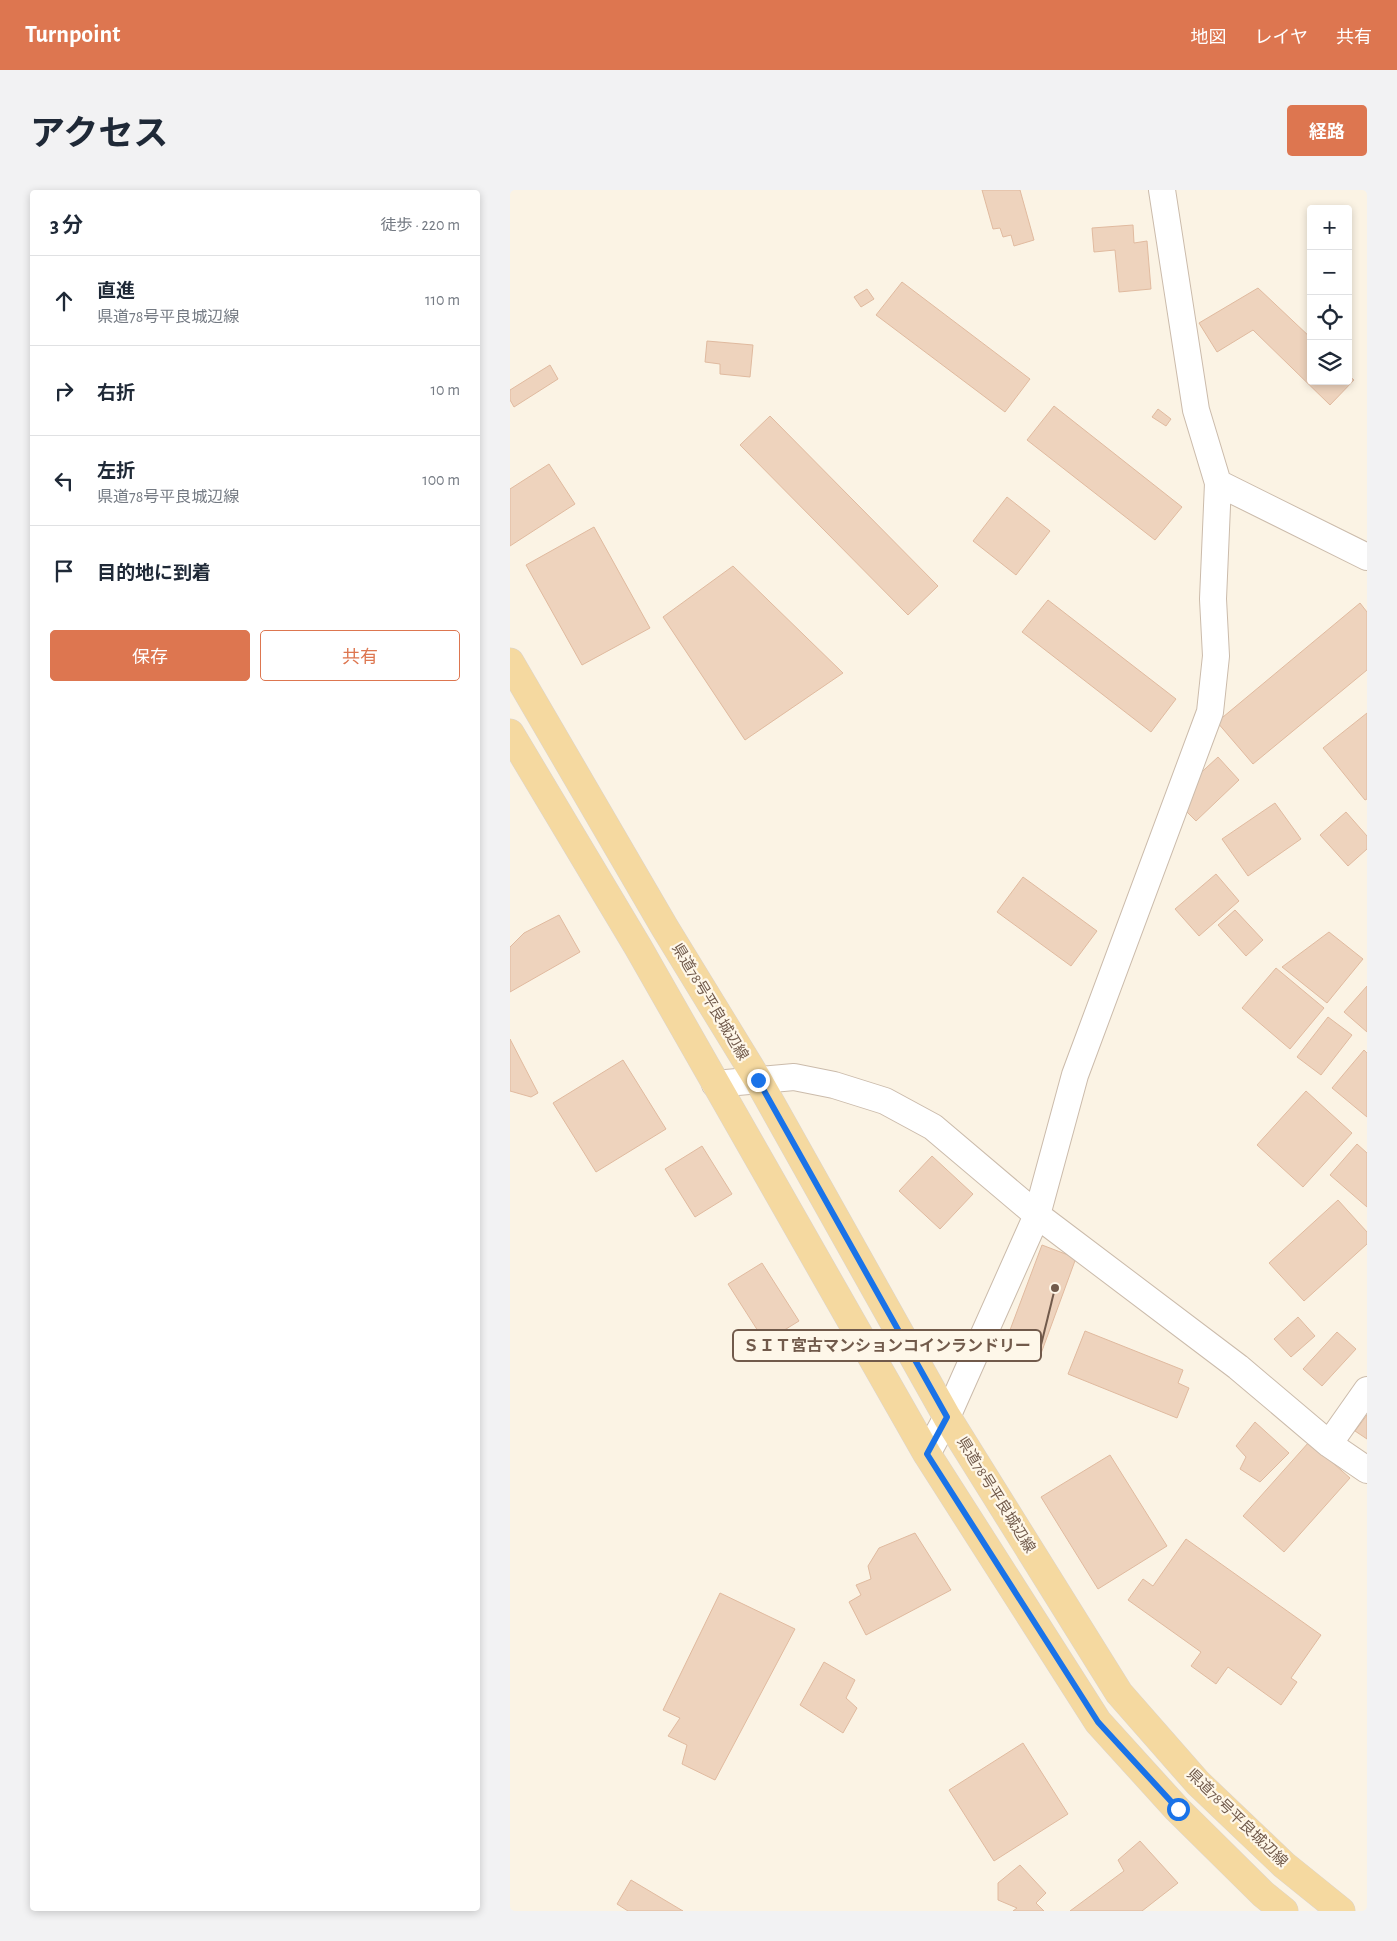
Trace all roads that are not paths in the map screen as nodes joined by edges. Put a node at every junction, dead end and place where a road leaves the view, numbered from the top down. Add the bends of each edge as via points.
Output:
1 (1162, 190) edge
2 (1218, 483) junction
3 (1367, 557) edge
4 (510, 662) edge
5 (510, 733) edge
6 (758, 1080) junction
7 (715, 1084) junction
8 (1037, 1215) junction
9 (1367, 1390) edge
10 (947, 1417) junction
11 (1329, 1444) junction
12 (927, 1454) junction
13 (1367, 1470) edge
14 (1284, 1911) edge
15 (1341, 1911) edge

1 - 2 street via 1196,410
2 - 3 street
2 - 8 street via 1213,599 1216,656 1210,712 1075,1075
4 - 6 main road, 県道78号平良城辺線
5 - 7 main road via 638,947
6 - 7 street
6 - 8 street via 794,1077 834,1084 885,1101 933,1127
6 - 10 main road, 県道78号平良城辺線
7 - 12 main road
8 - 10 street
8 - 11 street via 1238,1367
9 - 11 street
10 - 12 street
10 - 15 main road, 県道78号平良城辺線 via 1119,1693 1198,1783 1284,1864
11 - 13 street
12 - 14 main road via 1098,1722 1178,1809

